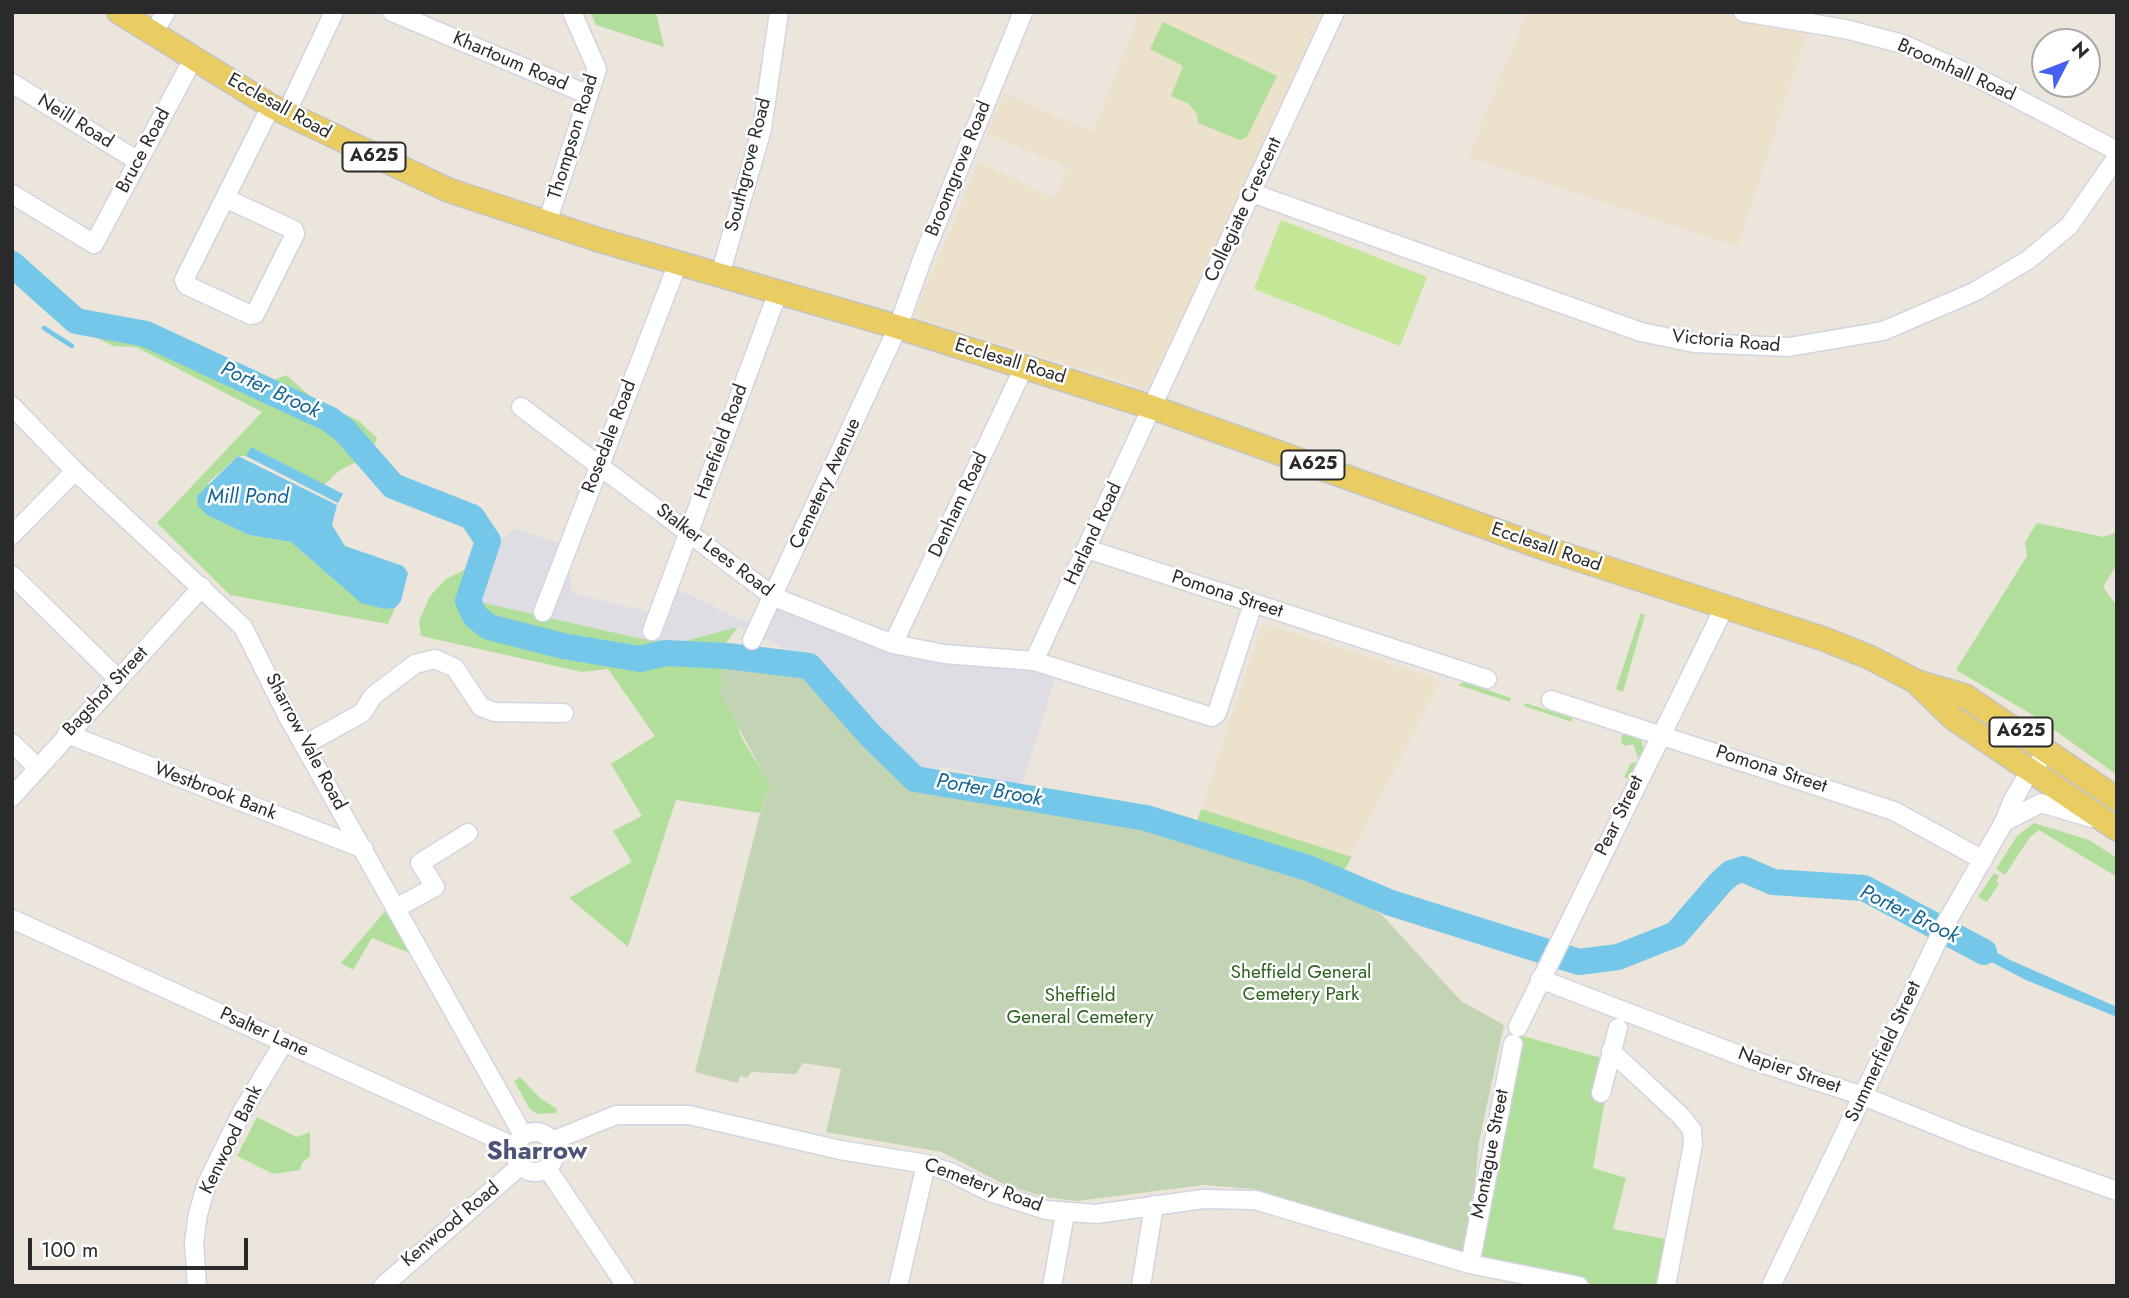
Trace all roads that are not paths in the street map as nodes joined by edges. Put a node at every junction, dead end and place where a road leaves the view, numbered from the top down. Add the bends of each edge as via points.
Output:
1 (119, 12) edge
2 (166, 12) edge
3 (334, 12) edge
4 (392, 12) edge
5 (572, 12) edge
6 (779, 12) edge
7 (1023, 12) edge
8 (1335, 12) edge
9 (1743, 12) edge
10 (1845, 20) edge
11 (153, 33) junction
12 (193, 59) junction
13 (12, 83) edge
14 (589, 95) junction
15 (279, 110) junction
16 (2117, 151) edge
17 (2117, 157) edge
18 (138, 161) junction
19 (1252, 193) junction
20 (12, 194) edge
21 (225, 198) junction
22 (547, 223) junction
23 (678, 263) junction
24 (720, 275) junction
25 (778, 292) junction
26 (898, 327) junction
27 (1024, 367) junction
28 (12, 406) edge
29 (521, 407) dead end
30 (1154, 408) junction
31 (600, 466) junction
32 (75, 471) junction
33 (689, 532) junction
34 (12, 535) edge
35 (1087, 549) junction
36 (12, 575) edge
37 (202, 587) junction
38 (774, 597) junction
39 (1253, 604) junction
40 (1725, 606) junction
41 (543, 612) dead end
42 (652, 631) dead end
43 (752, 640) dead end
44 (893, 644) junction
45 (1034, 661) junction
46 (118, 679) junction
47 (1487, 680) dead end
48 (1917, 682) junction
49 (1551, 700) dead end
50 (564, 713) dead end
51 (67, 734) junction
52 (1660, 734) junction
53 (12, 743) edge
54 (304, 745) junction
55 (2059, 758) junction
56 (38, 768) junction
57 (2031, 769) junction
58 (12, 797) edge
59 (2117, 799) edge
60 (2004, 822) junction
61 (2113, 826) edge
62 (468, 833) dead end
63 (364, 849) junction
64 (1983, 860) junction
65 (398, 907) junction
66 (12, 919) edge
67 (1544, 971) junction
68 (1618, 1028) dead end
69 (1516, 1036) joint
70 (284, 1042) junction
71 (1611, 1051) junction
72 (1601, 1093) dead end
73 (1863, 1096) junction
74 (519, 1141) junction
75 (552, 1142) junction
76 (926, 1164) junction
77 (520, 1166) junction
78 (547, 1168) junction
79 (2117, 1190) edge
80 (1154, 1205) junction
81 (1065, 1214) junction
82 (1470, 1264) junction
83 (197, 1286) edge
84 (383, 1286) edge
85 (626, 1286) edge
86 (898, 1286) edge
87 (1052, 1286) edge
88 (1140, 1286) edge
89 (1580, 1286) edge
90 (1666, 1286) edge
91 (1771, 1286) edge

1 - 11 main road, Ecclesall Road / A625
2 - 11 street
3 - 15 street
4 - 14 street, Khartoum Road
5 - 14 street, Thompson Road via 597,69
6 - 24 street, Southgrove Road via 762,129
7 - 26 street, Broomgrove Road
8 - 19 street, Collegiate Crescent
9 - 10 street, Broomhall Road
10 - 16 street, Broomhall Road via 1986,82
11 - 12 main road, Ecclesall Road / A625
12 - 15 main road, Ecclesall Road / A625
12 - 18 street, Bruce Road
13 - 18 street, Neill Road
14 - 22 street, Thompson Road
15 - 21 street
15 - 22 main road, Ecclesall Road / A625 via 448,190
17 - 19 street, Victoria Road via 2069,226 2028,260 1974,292 1884,331 1789,347 1694,343 1641,332
18 - 20 street, Bruce Road via 94,244
19 - 30 street, Collegiate Crescent
21 - 21 street via 184,280 186,285 251,315 295,234
22 - 23 main road, Ecclesall Road / A625
23 - 24 main road, Ecclesall Road / A625
23 - 31 street, Rosedale Road
24 - 25 main road, Ecclesall Road / A625
25 - 26 main road, Ecclesall Road / A625
25 - 33 street, Harefield Road
26 - 27 main road, Ecclesall Road / A625
26 - 38 street, Cemetery Avenue
27 - 30 main road, Ecclesall Road / A625
27 - 44 street, Denham Road
28 - 32 street, Sharrow Vale Road
29 - 31 street, Stalker Lees Road
30 - 35 street, Harland Road
30 - 40 main road, Ecclesall Road / A625 via 1479,526
31 - 33 street, Stalker Lees Road
31 - 41 street, Rosedale Road
32 - 34 street
32 - 37 street, Sharrow Vale Road
33 - 38 street, Stalker Lees Road
33 - 42 street, Harefield Road
35 - 39 street, Pomona Street
35 - 45 street, Harland Road
36 - 46 street
37 - 46 street, Bagshot Street
37 - 54 street, Sharrow Vale Road via 243,627
38 - 43 street, Cemetery Avenue
38 - 44 street, Stalker Lees Road
39 - 45 street, Stalker Lees Road via 1215,716
39 - 47 street, Pomona Street
40 - 48 main road, Ecclesall Road / A625 via 1857,652
40 - 52 street, Pear Street
44 - 45 street, Stalker Lees Road via 944,654
46 - 51 street, Bagshot Street
48 - 55 main road, Ecclesall Road / A625 via 1965,696
48 - 57 main road, Ecclesall Road / A625 via 1953,718
49 - 52 street, Pomona Street
50 - 54 street via 495,712 481,707 456,668 435,660 415,664 373,696 362,713
51 - 56 street, Bagshot Street
51 - 63 street, Westbrook Bank
52 - 64 street, Pomona Street via 1894,811
52 - 67 street, Pear Street
53 - 56 street
54 - 63 street, Sharrow Vale Road
55 - 57 street via 2044,760
55 - 59 main road, Ecclesall Road / A625
56 - 58 street, Bagshot Street
57 - 60 street, Summerfield Street
57 - 61 main road, Ecclesall Road / A625
60 - 61 street, Ecclesall Road via 2028,807 2046,803
60 - 64 street, Summerfield Street
62 - 65 street via 420,863 435,887
63 - 65 street, Sharrow Vale Road
64 - 73 street, Summerfield Street via 1942,930
65 - 74 street, Sharrow Vale Road
66 - 70 street, Psalter Lane
67 - 69 street, Pear Street
67 - 73 street, Napier Street via 1752,1060
68 - 71 street
69 - 82 street, Montague Street
70 - 74 street, Psalter Lane
70 - 83 street, Kenwood Bank via 207,1183 194,1242
71 - 72 street
71 - 90 street via 1692,1130
73 - 79 street, Napier Street
73 - 91 street, Summerfield Street
74 - 75 street via 536,1132
74 - 77 street via 516,1160
75 - 76 street, Cemetery Road via 616,1115 660,1113
75 - 78 street via 554,1156
76 - 81 street, Cemetery Road via 1025,1205
76 - 86 street
77 - 78 street via 533,1172
77 - 84 street, Kenwood Road
78 - 85 street
80 - 81 street, Cemetery Road
80 - 82 street, Cemetery Road via 1203,1199 1255,1200
80 - 88 street
81 - 87 street
82 - 89 street, Cemetery Road

